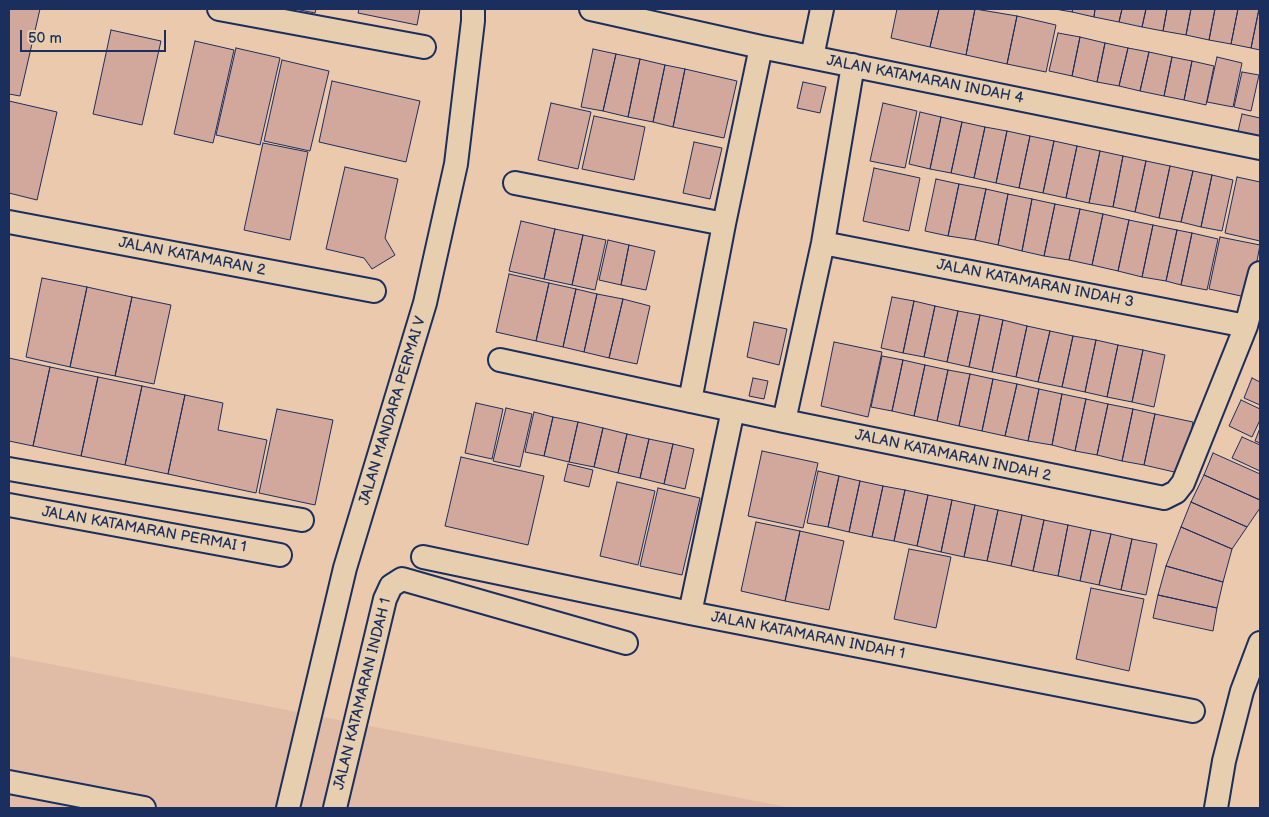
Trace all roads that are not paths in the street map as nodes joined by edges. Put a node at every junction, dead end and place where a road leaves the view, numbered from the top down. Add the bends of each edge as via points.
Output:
1 (219, 9) edge
2 (473, 9) edge
3 (591, 9) edge
4 (822, 9) edge
5 (424, 47) dead end
6 (761, 47) junction
7 (812, 57) junction
8 (853, 65) junction
9 (1260, 148) edge
10 (514, 183) dead end
11 (9, 222) edge
12 (724, 224) junction
13 (824, 243) junction
14 (1260, 273) edge
15 (374, 291) dead end
16 (1246, 326) junction
17 (500, 360) dead end
18 (690, 400) junction
19 (732, 410) junction
20 (784, 421) junction
21 (9, 469) edge
22 (9, 505) edge
23 (302, 520) dead end
24 (280, 555) dead end
25 (423, 557) dead end
26 (690, 613) junction
27 (626, 643) dead end
28 (1260, 643) edge
29 (1193, 711) dead end
30 (9, 782) edge
31 (144, 808) edge
32 (288, 808) edge
33 (335, 808) edge
34 (1216, 808) edge

1 - 5 street
2 - 32 street, JALAN MANDARA PERMAI V via 456,164 425,303 345,568
3 - 6 street, JALAN KATAMARAN INDAH 4
4 - 7 street
6 - 7 street, JALAN KATAMARAN INDAH 4
6 - 12 street
7 - 8 street, JALAN KATAMARAN INDAH 4
8 - 9 street, JALAN KATAMARAN INDAH 4
8 - 13 street
10 - 12 street
11 - 15 street, JALAN KATAMARAN 2
12 - 18 street
13 - 16 street, JALAN KATAMARAN INDAH 3
13 - 20 street
14 - 16 street, JALAN KATAMARAN INDAH 2
16 - 20 street, JALAN KATAMARAN INDAH 2 via 1183,483 1176,492 1164,498
17 - 18 street, JALAN KATAMARAN INDAH 2
18 - 19 street, JALAN KATAMARAN INDAH 2
19 - 20 street, JALAN KATAMARAN INDAH 2
19 - 26 street
21 - 23 street
22 - 24 street, JALAN KATAMARAN PERMAI 1
25 - 26 street, JALAN KATAMARAN INDAH 1
26 - 29 street, JALAN KATAMARAN INDAH 1
27 - 33 street, JALAN KATAMARAN INDAH 1 via 402,579 391,586 385,599
28 - 34 street via 1242,691
30 - 31 street

